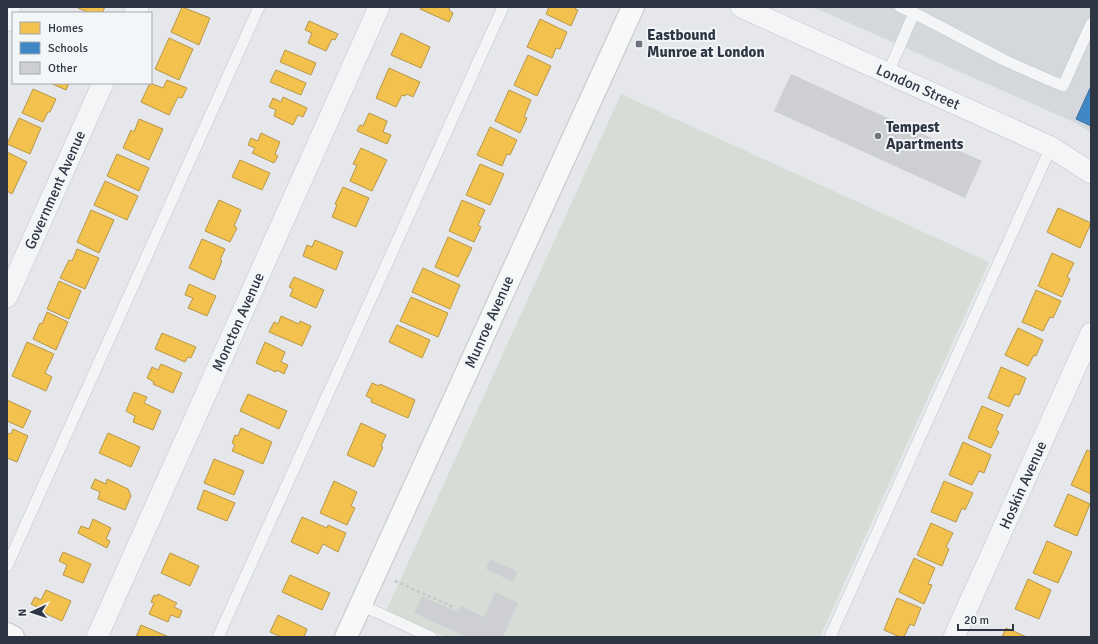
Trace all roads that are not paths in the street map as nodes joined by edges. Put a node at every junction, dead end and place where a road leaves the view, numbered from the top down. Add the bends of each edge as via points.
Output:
1 (259, 7) edge
2 (379, 7) edge
3 (503, 7) edge
4 (632, 7) edge
5 (741, 7) edge
6 (900, 7) edge
7 (914, 13) junction
8 (12, 15) edge
9 (1091, 24) edge
10 (7, 26) edge
11 (888, 74) junction
12 (103, 84) edge
13 (1051, 147) junction
14 (1091, 173) edge
15 (7, 297) edge
16 (1091, 333) edge
17 (7, 566) edge
18 (361, 605) junction
19 (7, 634) edge
20 (13, 637) edge
21 (97, 637) edge
22 (218, 637) edge
23 (346, 637) edge
24 (431, 637) edge
25 (830, 637) edge
26 (954, 637) edge

1 - 17 lane
2 - 21 street, Moncton Avenue
3 - 22 lane
4 - 18 street, Munroe Avenue
5 - 11 street, London Street
6 - 7 lane
7 - 9 lane via 1006,61 1063,86
7 - 11 lane
8 - 10 lane
11 - 13 street, London Street
12 - 15 street, Government Avenue
13 - 14 street, London Street
13 - 25 lane
16 - 26 street, Hoskin Avenue
18 - 23 street, Munroe Avenue
18 - 24 lane
19 - 20 street

